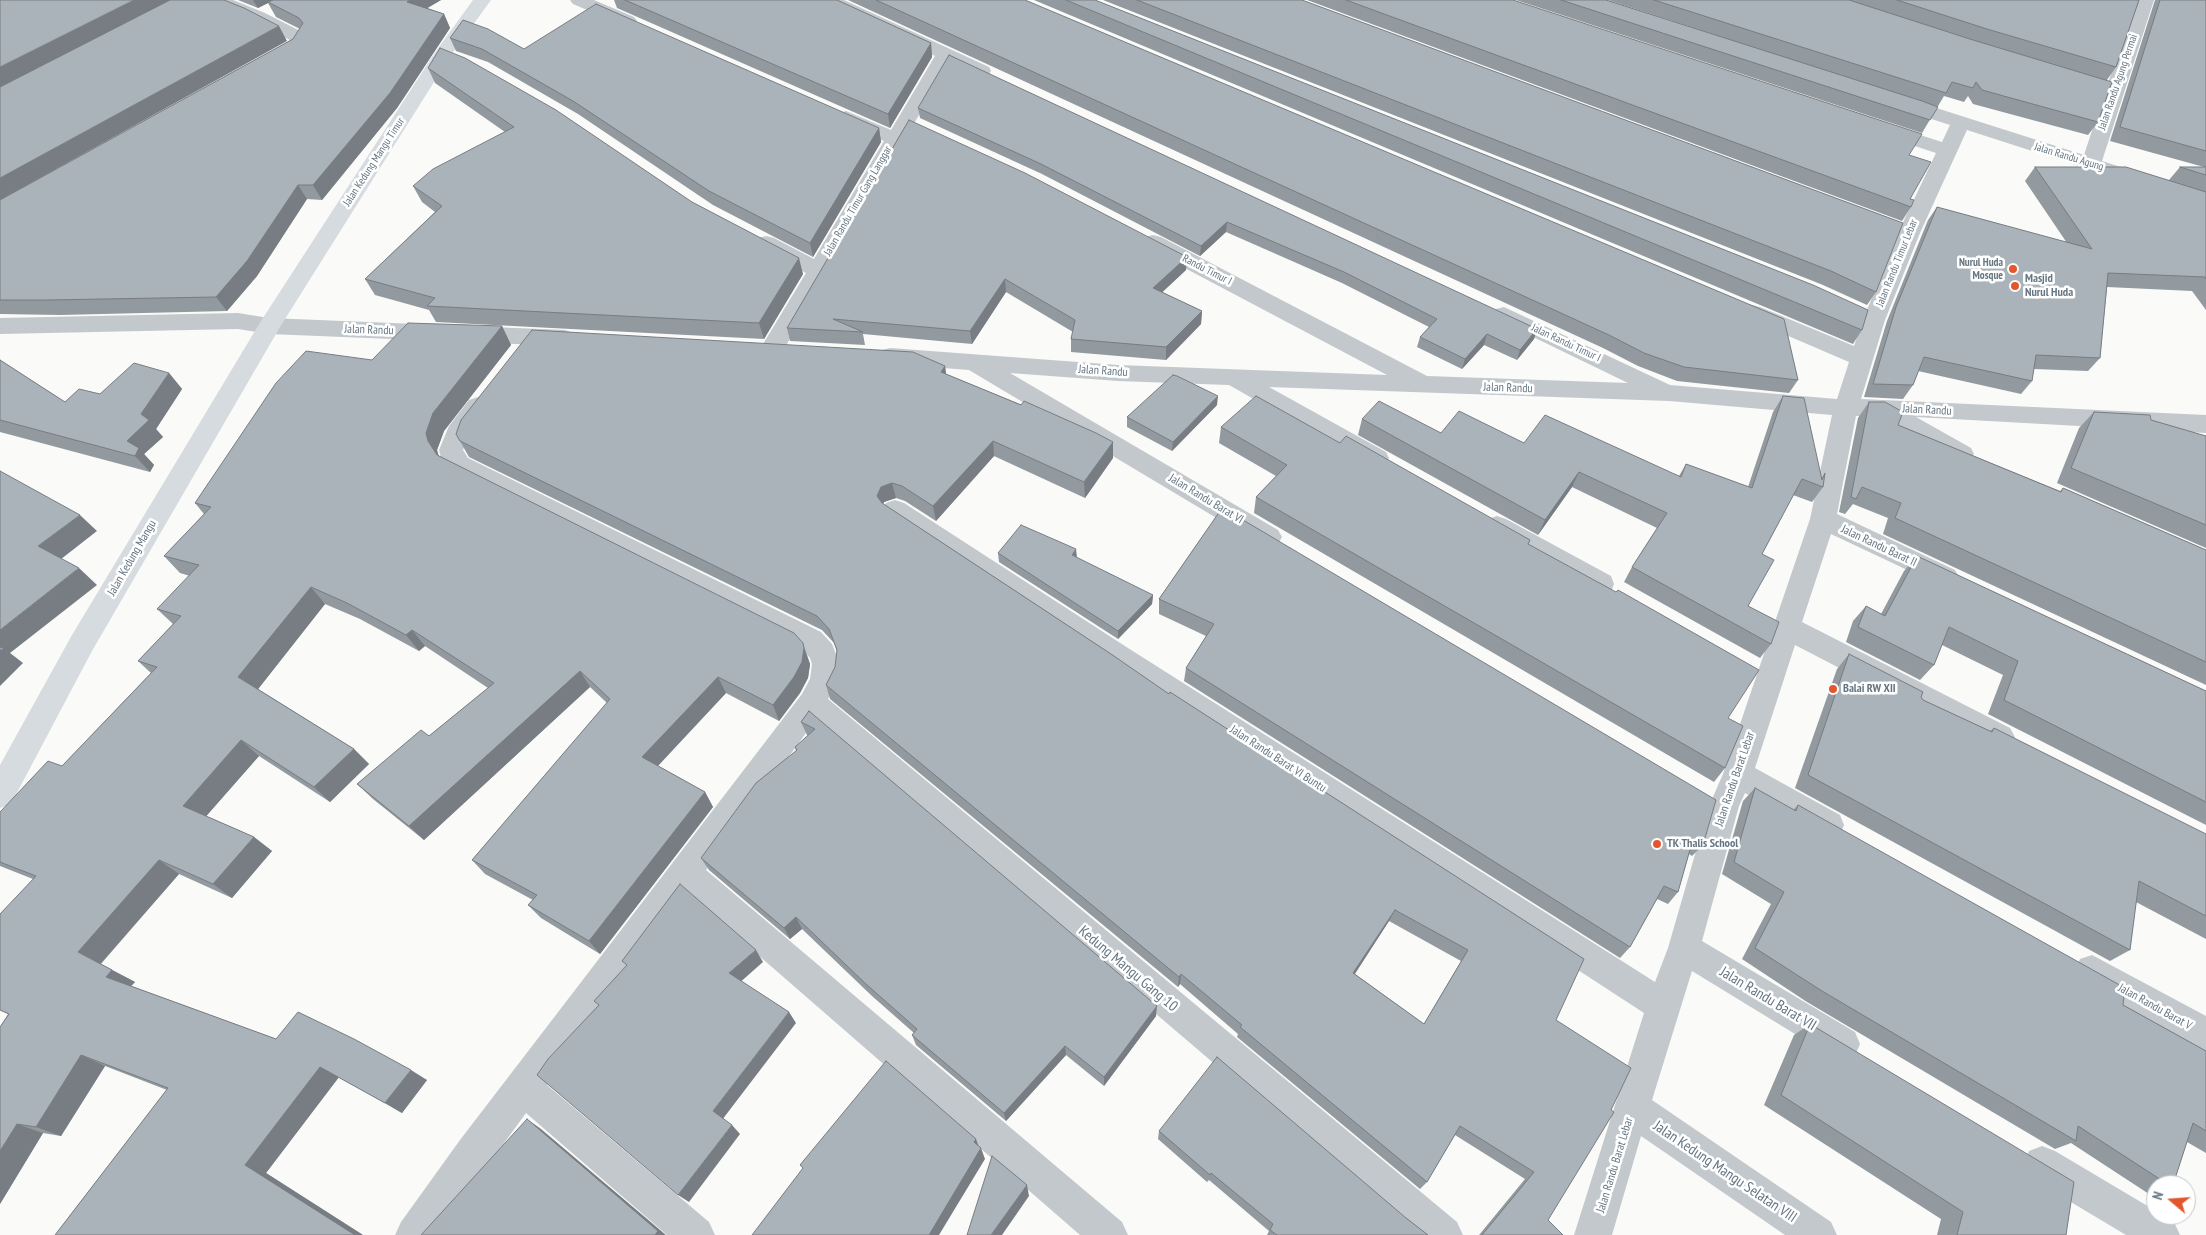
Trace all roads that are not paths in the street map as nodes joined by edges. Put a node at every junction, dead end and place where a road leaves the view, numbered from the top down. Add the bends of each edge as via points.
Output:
1 (218, 0) edge
2 (482, 0) edge
3 (579, 0) edge
4 (830, 0) edge
5 (2138, 5) edge
6 (642, 28) edge
7 (945, 54) junction
8 (260, 66) edge
9 (2062, 75) edge
10 (999, 79) edge
11 (2116, 90) junction
12 (1879, 96) edge
13 (832, 111) edge
14 (1862, 122) edge
15 (1960, 124) junction
16 (907, 130) junction
17 (1947, 150) junction
18 (2091, 163) junction
19 (2206, 201) edge
20 (749, 234) edge
21 (1139, 235) edge
22 (818, 270) junction
23 (1735, 304) edge
24 (1486, 306) edge
25 (0, 326) edge
26 (269, 326) junction
27 (533, 336) junction
28 (591, 339) edge
29 (773, 349) edge
30 (872, 355) edge
31 (1862, 358) junction
32 (515, 359) edge
33 (971, 361) junction
34 (1234, 378) junction
35 (497, 382) edge
36 (1424, 386) junction
37 (1670, 393) junction
38 (1878, 407) junction
39 (1846, 408) junction
40 (2206, 424) edge
41 (1980, 462) edge
42 (1395, 468) edge
43 (895, 510) edge
44 (1473, 512) edge
45 (1823, 519) junction
46 (1288, 548) edge
47 (1966, 587) edge
48 (1621, 596) edge
49 (1786, 627) junction
50 (812, 703) junction
51 (2022, 748) edge
52 (1738, 774) junction
53 (0, 794) edge
54 (1851, 837) edge
55 (684, 872) junction
56 (1684, 948) junction
57 (2068, 958) edge
58 (1663, 1006) junction
59 (2206, 1035) edge
60 (1871, 1061) edge
61 (523, 1088) junction
62 (1632, 1108) junction
63 (2016, 1148) edge
64 (414, 1235) edge
65 (696, 1235) edge
66 (1109, 1235) edge
67 (1444, 1235) edge
68 (1593, 1235) edge
69 (1818, 1235) edge
70 (2161, 1235) edge

1 - 8 street via 267,13 300,38 294,48
2 - 26 main road, Jalan Kedung Mangu Timur via 452,57
3 - 6 street
4 - 7 street
5 - 11 street, Jalan Randu Agung Permai
7 - 10 street
7 - 16 street, Jalan Randu Timur Gang Langgar
9 - 11 street
11 - 18 street, Jalan Randu Agung Permai
12 - 15 street, Jalan Randu Agung
13 - 16 street
14 - 17 street
15 - 17 street, Jalan Randu Timur Lebar
15 - 18 street, Jalan Randu Agung
16 - 22 street, Jalan Randu Timur Gang Langgar
17 - 31 street, Jalan Randu Timur Lebar via 1900,230 1865,316
18 - 19 street, Jalan Randu Agung
20 - 22 street
21 - 36 street, Randu Timur I
22 - 29 street, Jalan Randu Timur Gang Langgar
23 - 31 street
24 - 37 street, Jalan Randu Timur I
25 - 26 street, Jalan Randu via 238,321
26 - 27 street, Jalan Randu
26 - 53 main road, Jalan Kedung Mangu via 82,643
27 - 28 street, Jalan Randu
27 - 32 street
30 - 33 street, Jalan Randu
31 - 39 street, Jalan Randu Timur Lebar
33 - 34 street, Jalan Randu
33 - 46 street, Jalan Randu Barat VI
34 - 36 street, Jalan Randu
34 - 42 street
35 - 50 street via 466,420 454,441 451,450 459,465 811,640 822,652 826,664 824,680
36 - 37 street, Jalan Randu
37 - 39 street, Jalan Randu
38 - 39 street, Jalan Randu
38 - 40 street, Jalan Randu
38 - 41 street via 1932,439
39 - 45 street, Jalan Randu Barat Lebar
43 - 58 street, Jalan Randu Barat VI Buntu
44 - 48 street
45 - 47 street, Jalan Randu Barat II
45 - 49 street, Jalan Randu Barat Lebar
49 - 51 street
49 - 52 street, Jalan Randu Barat Lebar via 1760,674
50 - 55 street
50 - 67 street, Kedung Mangu Gang 10
52 - 54 street
52 - 56 street, Jalan Randu Barat Lebar via 1716,801
55 - 61 street
55 - 66 street
56 - 58 street, Jalan Randu Barat Lebar
56 - 60 street, Jalan Randu Barat VII
57 - 59 street, Jalan Randu Barat V
58 - 62 street, Jalan Randu Barat Lebar
61 - 64 street
61 - 65 street
62 - 68 street, Jalan Randu Barat Lebar
62 - 69 street, Jalan Kedung Mangu Selatan VIII
63 - 70 street

